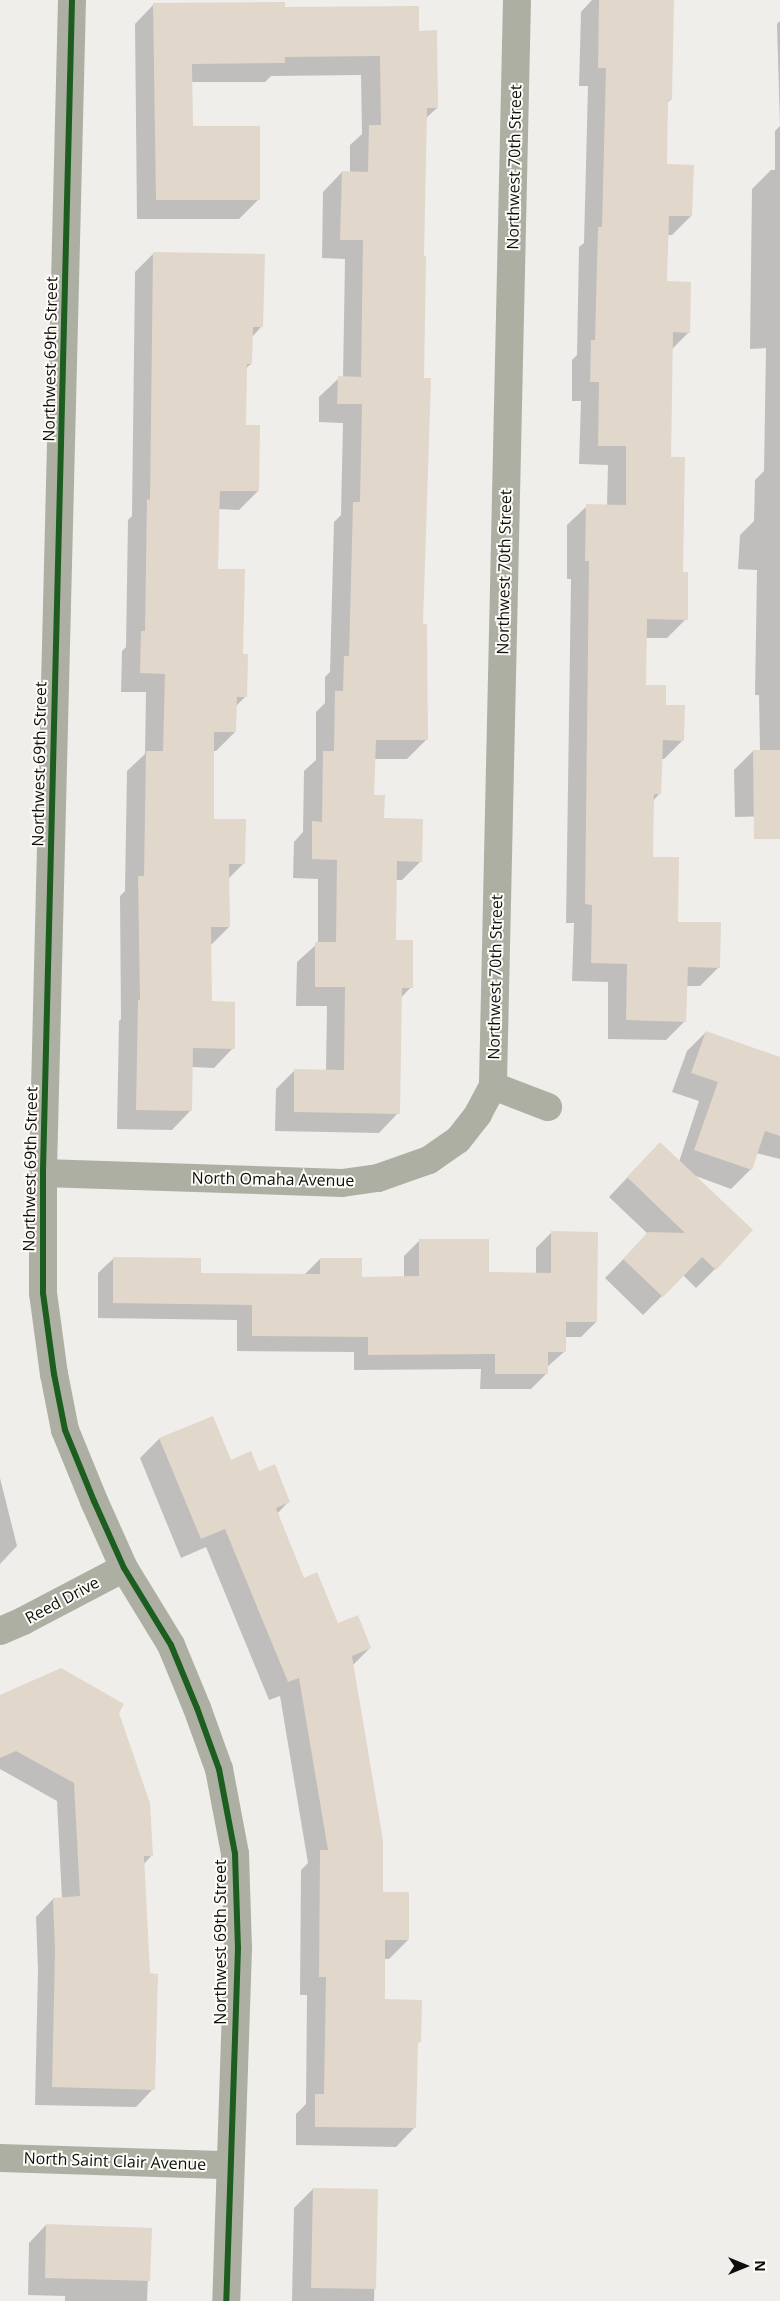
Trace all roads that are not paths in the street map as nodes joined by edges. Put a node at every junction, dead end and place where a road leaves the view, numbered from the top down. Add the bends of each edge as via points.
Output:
1 (72, 0) edge
2 (518, 0) edge
3 (493, 1086) junction
4 (548, 1107) dead end
5 (43, 1173) junction
6 (124, 1568) junction
7 (0, 1631) edge
8 (0, 2158) edge
9 (229, 2165) junction
10 (226, 2301) edge

1 - 5 street, Northwest 69th Street
2 - 3 street, Northwest 70th Street
3 - 4 street
3 - 5 street, North Omaha Avenue via 478,1114 458,1140 430,1160 378,1178 342,1183
5 - 6 street, Northwest 69th Street via 43,1293 54,1374 66,1430
6 - 7 street, Reed Drive
6 - 9 street, Northwest 69th Street via 171,1645 197,1708 219,1769 235,1854 238,1948
8 - 9 street, North Saint Clair Avenue
9 - 10 street, Northwest 69th Street

